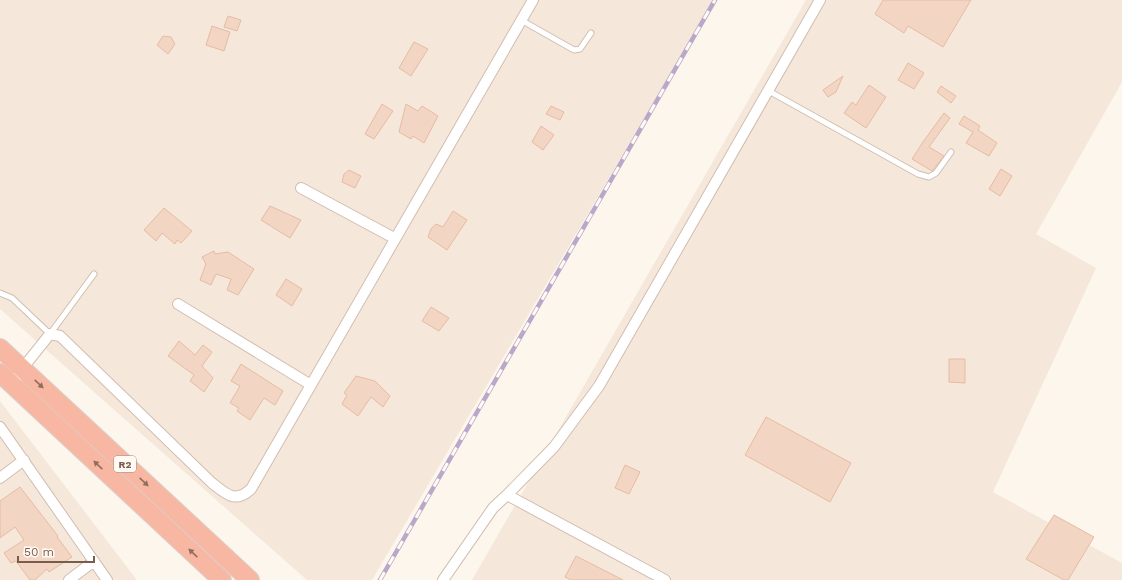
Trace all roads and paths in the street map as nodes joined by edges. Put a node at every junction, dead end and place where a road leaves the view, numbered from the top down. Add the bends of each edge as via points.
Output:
1 (533, 0) edge
2 (820, 0) edge
3 (521, 20) junction
4 (591, 33) dead end
5 (767, 90) junction
6 (951, 152) dead end
7 (301, 188) dead end
8 (394, 238) junction
9 (94, 274) dead end
10 (0, 292) edge
11 (178, 304) dead end
12 (50, 334) junction
13 (0, 348) edge
14 (22, 369) junction
15 (6, 379) edge
16 (311, 385) junction
17 (0, 427) edge
18 (24, 460) junction
19 (0, 478) edge
20 (508, 495) junction
21 (94, 561) junction
22 (69, 580) edge
23 (107, 580) edge
24 (222, 580) edge
25 (250, 580) edge
26 (443, 580) edge
27 (665, 580) edge

1 - 3 street
2 - 5 street
3 - 4 lane via 574,50 580,49
3 - 8 street
5 - 6 lane via 918,174 929,177 936,173
5 - 20 street via 599,386 554,447
7 - 8 street
8 - 16 street
9 - 12 lane
10 - 12 lane via 12,298
11 - 16 street
12 - 14 street
12 - 16 street via 60,336 212,483 236,497 251,489
13 - 14 highway, R2
14 - 15 street
14 -> 25 highway, R2
24 -> 15 highway, R2
17 - 18 street
18 - 19 street
18 - 21 street
20 - 26 street via 493,508
20 - 27 street
21 - 22 street
21 - 23 street

